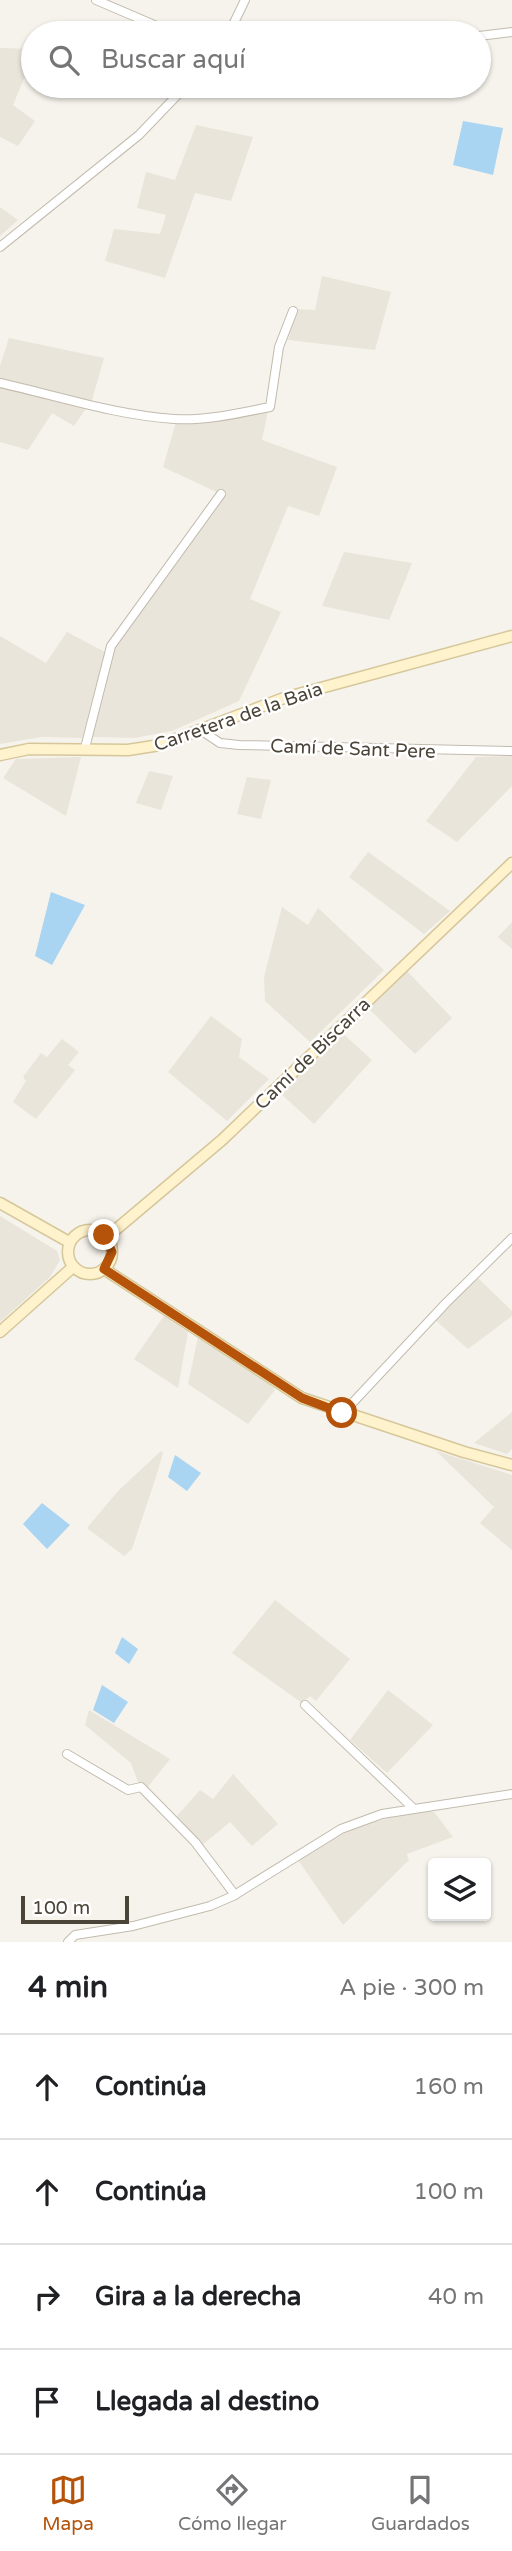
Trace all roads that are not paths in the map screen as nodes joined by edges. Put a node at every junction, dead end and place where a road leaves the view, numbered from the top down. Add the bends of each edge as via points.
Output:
1 (96, 0) edge
2 (245, 0) edge
3 (145, 21) edge
4 (235, 21) edge
5 (512, 32) edge
6 (491, 35) edge
7 (174, 98) edge
8 (0, 247) edge
9 (293, 311) dead end
10 (0, 383) edge
11 (221, 494) dead end
12 (512, 636) edge
13 (199, 729) junction
14 (85, 748) junction
15 (512, 751) edge
16 (0, 755) edge
17 (512, 863) edge
18 (0, 1203) edge
19 (107, 1237) junction
20 (512, 1238) edge
21 (69, 1242) junction
22 (73, 1267) junction
23 (104, 1269) junction
24 (0, 1332) edge
25 (343, 1413) junction
26 (512, 1465) edge
27 (305, 1705) dead end
28 (67, 1754) dead end
29 (512, 1794) edge
30 (412, 1807) junction
31 (235, 1895) junction
32 (68, 1942) edge

1 - 3 street
2 - 4 street
5 - 6 street
7 - 8 street via 139,135
9 - 10 street via 279,347 270,407 176,419 128,414
11 - 14 street via 111,646
12 - 13 main road, Carretera de la Baia via 284,698
13 - 14 main road, Carretera de la Baia via 160,745 128,750
13 - 15 street, Camí de Sant Pere via 219,743 239,745
14 - 16 main road, Carretera de la Baia via 29,749
17 - 19 main road, Camí de Biscarra via 222,1140
18 - 21 main road
19 - 21 main road via 85,1230
19 - 23 main road via 112,1252
20 - 25 street
21 - 22 main road
22 - 23 main road via 90,1274
22 - 24 main road
23 - 25 main road via 302,1398
25 - 26 main road
27 - 30 street
28 - 31 street via 128,1790 141,1787 195,1842
29 - 30 street via 432,1808
30 - 31 street via 341,1829
31 - 32 street via 133,1926 75,1936

